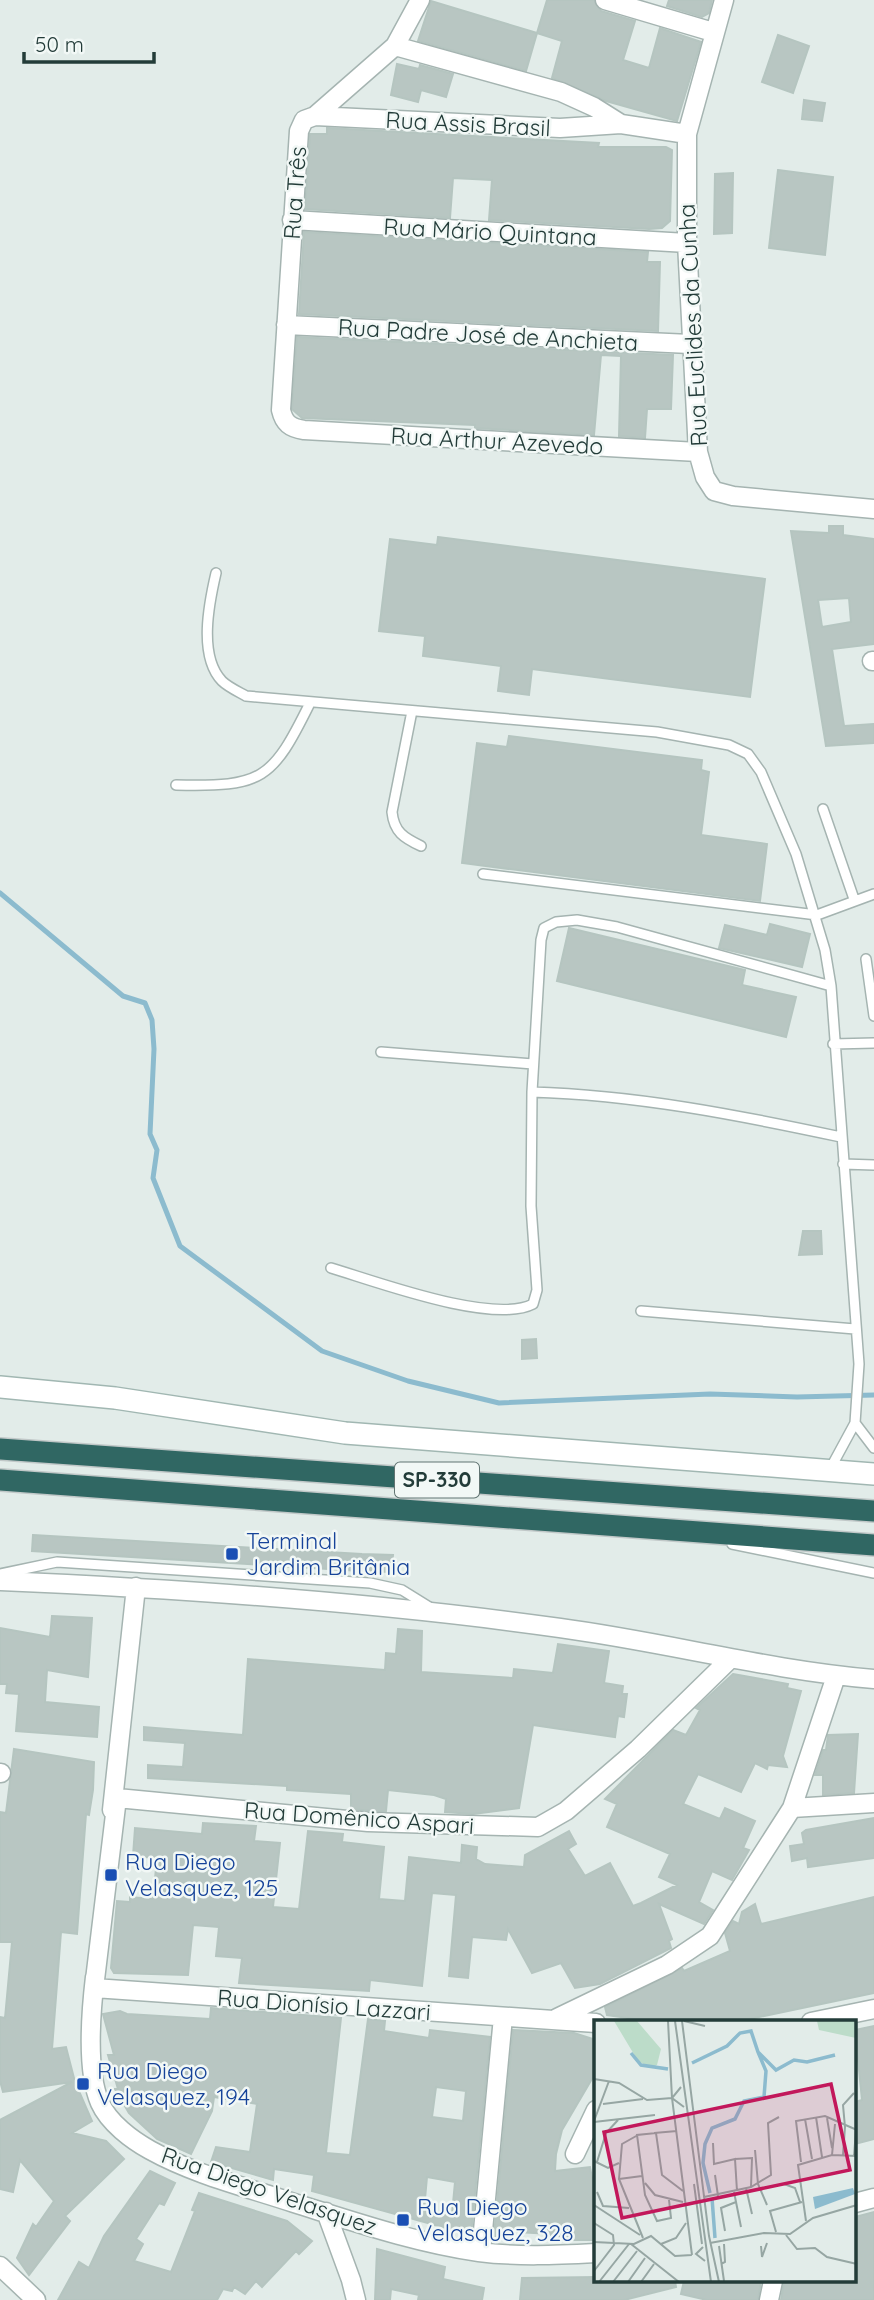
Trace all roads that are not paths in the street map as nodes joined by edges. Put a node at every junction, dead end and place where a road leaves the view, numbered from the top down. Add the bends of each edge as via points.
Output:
1 (420, 0) edge
2 (605, 0) edge
3 (724, 0) edge
4 (713, 32) junction
5 (395, 46) junction
6 (315, 116) junction
7 (621, 124) junction
8 (687, 134) junction
9 (292, 220) junction
10 (687, 243) junction
11 (286, 325) junction
12 (690, 344) junction
13 (296, 429) joint
14 (698, 452) junction
15 (874, 509) edge
16 (216, 573) dead end
17 (310, 703) junction
18 (412, 711) junction
19 (176, 785) dead end
20 (823, 809) dead end
21 (421, 846) dead end
22 (483, 874) dead end
23 (874, 894) edge
24 (854, 899) junction
25 (817, 915) junction
26 (866, 959) dead end
27 (831, 986) junction
28 (874, 1016) edge
29 (833, 1044) junction
30 (874, 1044) edge
31 (381, 1052) dead end
32 (533, 1064) junction
33 (531, 1092) junction
34 (841, 1137) junction
35 (843, 1164) junction
36 (874, 1165) edge
37 (331, 1268) dead end
38 (641, 1311) dead end
39 (855, 1329) junction
40 (0, 1387) edge
41 (855, 1419) junction
42 (874, 1448) edge
43 (0, 1449) edge
44 (828, 1472) junction
45 (874, 1474) edge
46 (0, 1480) edge
47 (874, 1511) edge
48 (676, 1532) junction
49 (874, 1545) edge
50 (874, 1573) edge
51 (0, 1574) edge
52 (0, 1581) edge
53 (136, 1587) junction
54 (436, 1611) junction
55 (729, 1660) junction
56 (835, 1676) junction
57 (874, 1679) edge
58 (874, 1802) edge
59 (792, 1808) junction
60 (94, 1988) junction
61 (874, 2009) edge
62 (503, 2017) junction
63 (556, 2018) junction
64 (821, 2020) edge
65 (594, 2023) edge
66 (594, 2114) edge
67 (575, 2154) dead end
68 (874, 2198) edge
69 (856, 2203) edge
70 (326, 2212) junction
71 (481, 2252) junction
72 (594, 2253) edge
73 (0, 2266) edge
74 (773, 2282) edge
75 (36, 2300) edge
76 (356, 2300) edge
77 (769, 2300) edge

1 - 5 street, Rua Três
2 - 4 street
3 - 4 street, Rua Euclides da Cunha
4 - 8 street, Rua Euclides da Cunha
5 - 6 street, Rua Três
5 - 7 street via 561,92
6 - 7 street, Rua Assis Brasil via 560,128
6 - 9 street, Rua Três via 304,120 299,131
7 - 8 street
8 - 10 street, Rua Euclides da Cunha
9 - 10 street, Rua Mário Quintana
9 - 11 street, Rua Três
10 - 12 street, Rua Euclides da Cunha
11 - 12 street, Rua Padre José de Anchieta
11 - 13 street, Rua Três via 281,410 283,419
12 - 14 street, Rua Euclides da Cunha
13 - 14 street, Rua Arthur Azevedo
14 - 15 street, Rua Euclides da Cunha via 714,491
16 - 17 lane via 210,655 221,681 246,696
17 - 18 lane
17 - 19 lane via 281,759 267,773 239,784
18 - 21 lane via 392,812 402,837
18 - 25 lane via 657,732 729,745 748,754 761,772 792,842
20 - 24 lane
22 - 25 lane
23 - 24 lane
24 - 25 lane
25 - 27 lane
26 - 28 lane
27 - 29 lane
27 - 32 lane via 617,927 577,920 556,922 544,928 541,940
29 - 30 lane
29 - 34 lane
31 - 32 lane
32 - 33 lane
33 - 34 lane via 722,1111
33 - 37 lane via 537,1290 533,1304 523,1309 466,1306
34 - 35 lane
35 - 36 lane
35 - 39 lane
38 - 39 lane
39 - 41 lane via 859,1364
40 - 44 main road via 115,1398 345,1433
41 - 42 lane
41 - 44 lane
43 - 47 highway, SP-330
44 - 45 main road
46 - 48 highway, SP-330
48 - 49 highway, SP-330
48 - 50 lane
51 - 54 lane via 57,1562 370,1583 402,1590
52 - 53 street
53 - 54 street
53 - 60 street, Rua Diego Velasquez
54 - 55 street via 613,1635
55 - 56 street
55 - 60 street, Rua Domênico Aspari via 628,1758 566,1811 538,1827 368,1822 117,1798
56 - 57 street
56 - 59 street
58 - 59 street
59 - 63 street via 710,1936 667,1965
60 - 62 street, Rua Dionísio Lazzari
60 - 70 street, Rua Diego Velasquez via 93,2072 101,2104 121,2130 181,2166
61 - 64 street
62 - 63 street, Rua Dionísio Lazzari
62 - 71 street
63 - 65 street, Rua Dionísio Lazzari
66 - 67 street
68 - 69 street
70 - 71 street, Rua Diego Velasquez via 419,2241
70 - 76 street
71 - 72 street, Rua Diego Velasquez
73 - 75 street
74 - 77 street

